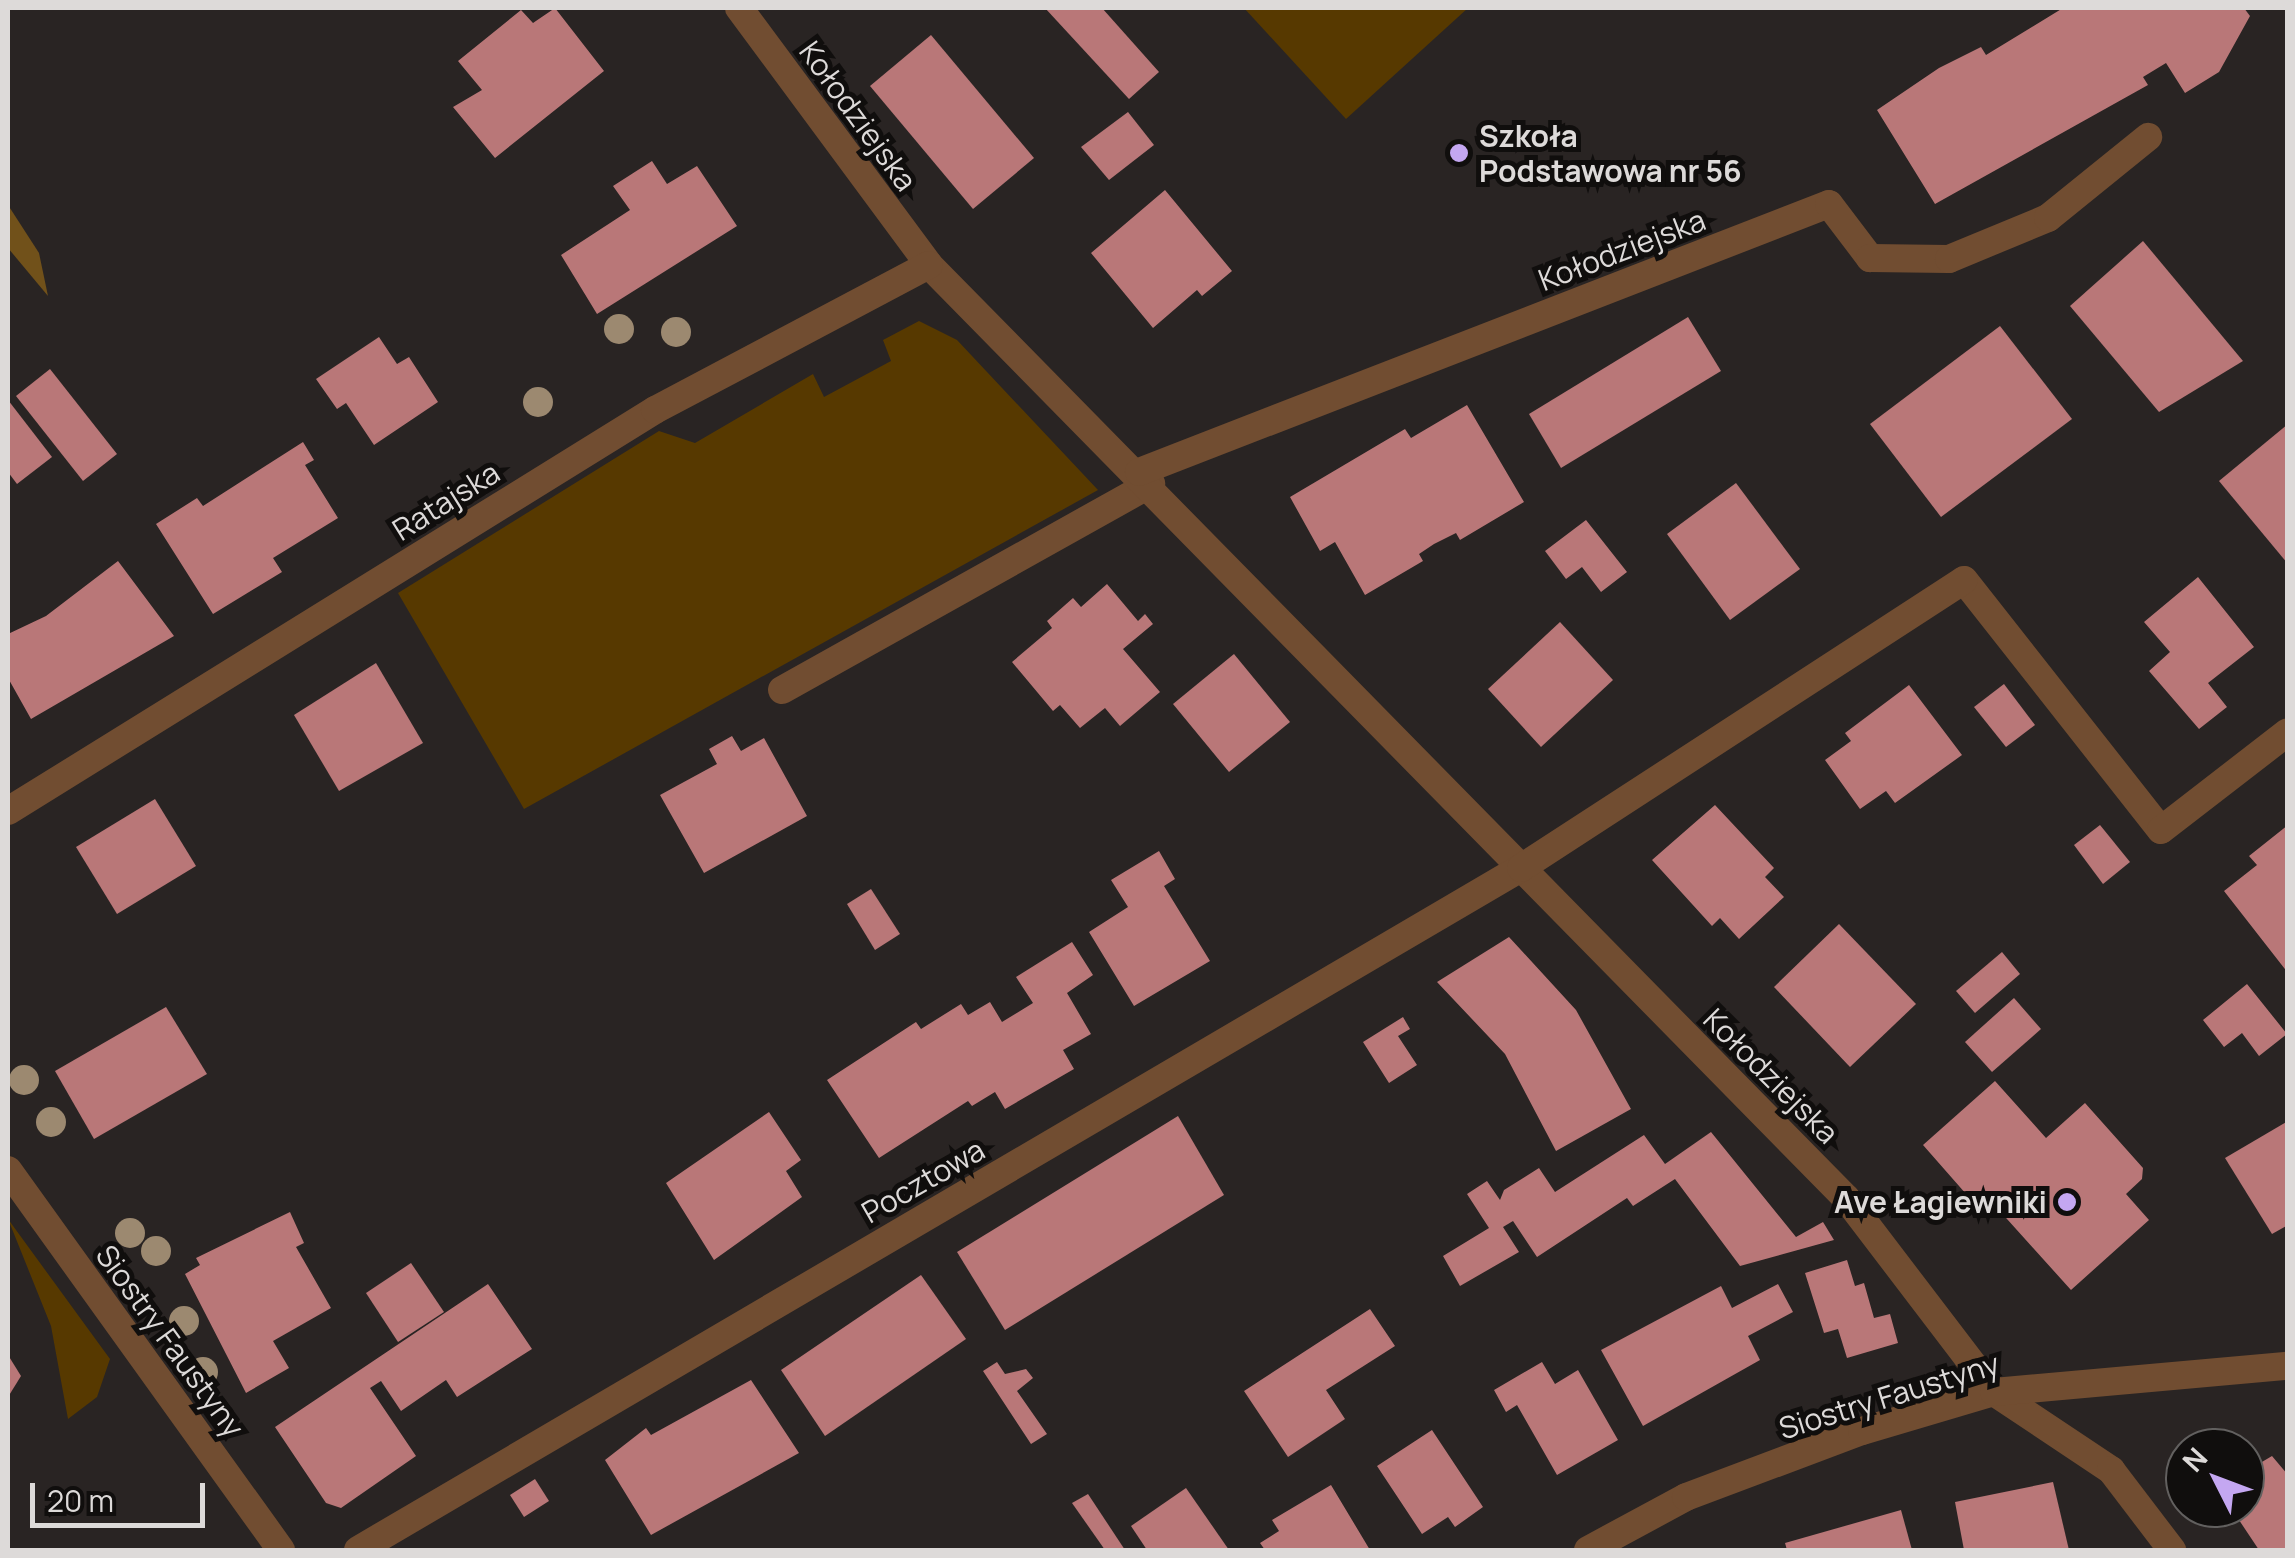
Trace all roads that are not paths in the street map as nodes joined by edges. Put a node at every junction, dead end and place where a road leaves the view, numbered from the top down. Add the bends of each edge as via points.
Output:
1 (739, 8) edge
2 (2148, 137) dead end
3 (930, 266) junction
4 (1145, 478) junction
5 (782, 690) dead end
6 (2288, 732) edge
7 (8, 811) edge
8 (1521, 868) junction
9 (8, 1170) edge
10 (2288, 1366) edge
11 (1994, 1392) junction
12 (281, 1550) edge
13 (358, 1550) edge
14 (1588, 1550) edge
15 (2172, 1550) edge

1 - 3 street, Kołodziejska
2 - 4 street, Kołodziejska via 2048,218 1949,259 1870,258 1829,204
3 - 4 street, Kołodziejska
3 - 7 street, Ratajska via 654,410
4 - 5 street
4 - 8 street, Kołodziejska
6 - 8 street via 2161,830 1964,580
8 - 11 street, Kołodziejska via 1846,1198
8 - 13 street, Pocztowa
9 - 12 street, Siostry Faustyny
10 - 11 street, Siostry Faustyny
11 - 14 street, Siostry Faustyny via 1686,1497
11 - 15 street, Kołodziejska via 2111,1470

